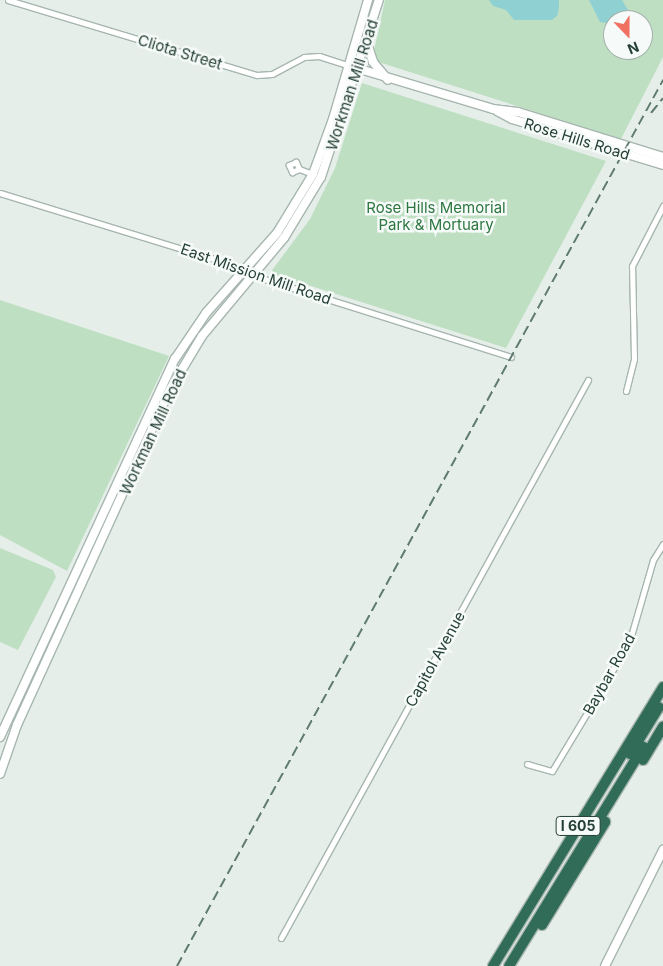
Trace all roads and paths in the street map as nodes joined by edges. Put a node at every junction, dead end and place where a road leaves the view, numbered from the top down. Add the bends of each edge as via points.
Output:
1 (8, 0) edge
2 (368, 0) edge
3 (379, 0) edge
4 (367, 40) junction
5 (350, 66) junction
6 (358, 69) junction
7 (388, 80) junction
8 (493, 109) junction
9 (330, 128) junction
10 (663, 157) edge
11 (663, 165) edge
12 (302, 170) dead end
13 (313, 174) junction
14 (321, 178) junction
15 (0, 193) edge
16 (663, 206) edge
17 (242, 272) junction
18 (252, 275) junction
19 (178, 354) junction
20 (511, 357) dead end
21 (588, 380) dead end
22 (626, 391) dead end
23 (165, 400) junction
24 (663, 544) edge
25 (663, 686) edge
26 (663, 700) edge
27 (663, 713) edge
28 (663, 727) edge
29 (0, 737) edge
30 (527, 764) dead end
31 (0, 774) edge
32 (663, 850) edge
33 (281, 938) dead end
34 (493, 966) edge
35 (501, 966) edge
36 (509, 966) edge
37 (517, 966) edge
38 (604, 966) edge

1 - 5 street, Cliota Street via 256,75 272,74 304,57 319,56
2 - 5 main road, Workman Mill Road
3 - 4 main road, Workman Mill Road
4 - 6 main road, Workman Mill Road
4 - 7 main road via 373,62
5 - 6 main road, Rose Hills Road
5 - 9 main road, Workman Mill Road
6 - 7 main road, Rose Hills Road
6 - 14 main road, Workman Mill Road
7 - 8 main road, Rose Hills Road
8 - 10 main road, Rose Hills Road via 518,112
8 - 11 main road, Rose Hills Road via 512,119
9 - 13 main road, Workman Mill Road
9 - 14 main road via 333,137
12 - 13 street
13 - 17 main road, Workman Mill Road via 277,233
14 - 18 main road, Workman Mill Road via 284,238
15 - 17 street, East Mission Mill Road via 214,259
16 - 22 street via 632,266 630,290 635,341
17 - 18 street, East Mission Mill Road
17 - 19 main road, Workman Mill Road via 206,313
18 - 20 street, East Mission Mill Road
18 - 23 main road, Workman Mill Road via 202,336
19 - 23 main road via 181,361
19 - 29 main road, Workman Mill Road
21 - 33 street, Capitol Avenue
23 - 31 main road, Workman Mill Road via 17,725
24 - 30 street, Baybar Road via 653,560 630,643 552,771
25 - 34 highway, I 605
26 - 35 highway
27 - 36 highway
28 - 37 highway, I 605
32 - 38 main road

